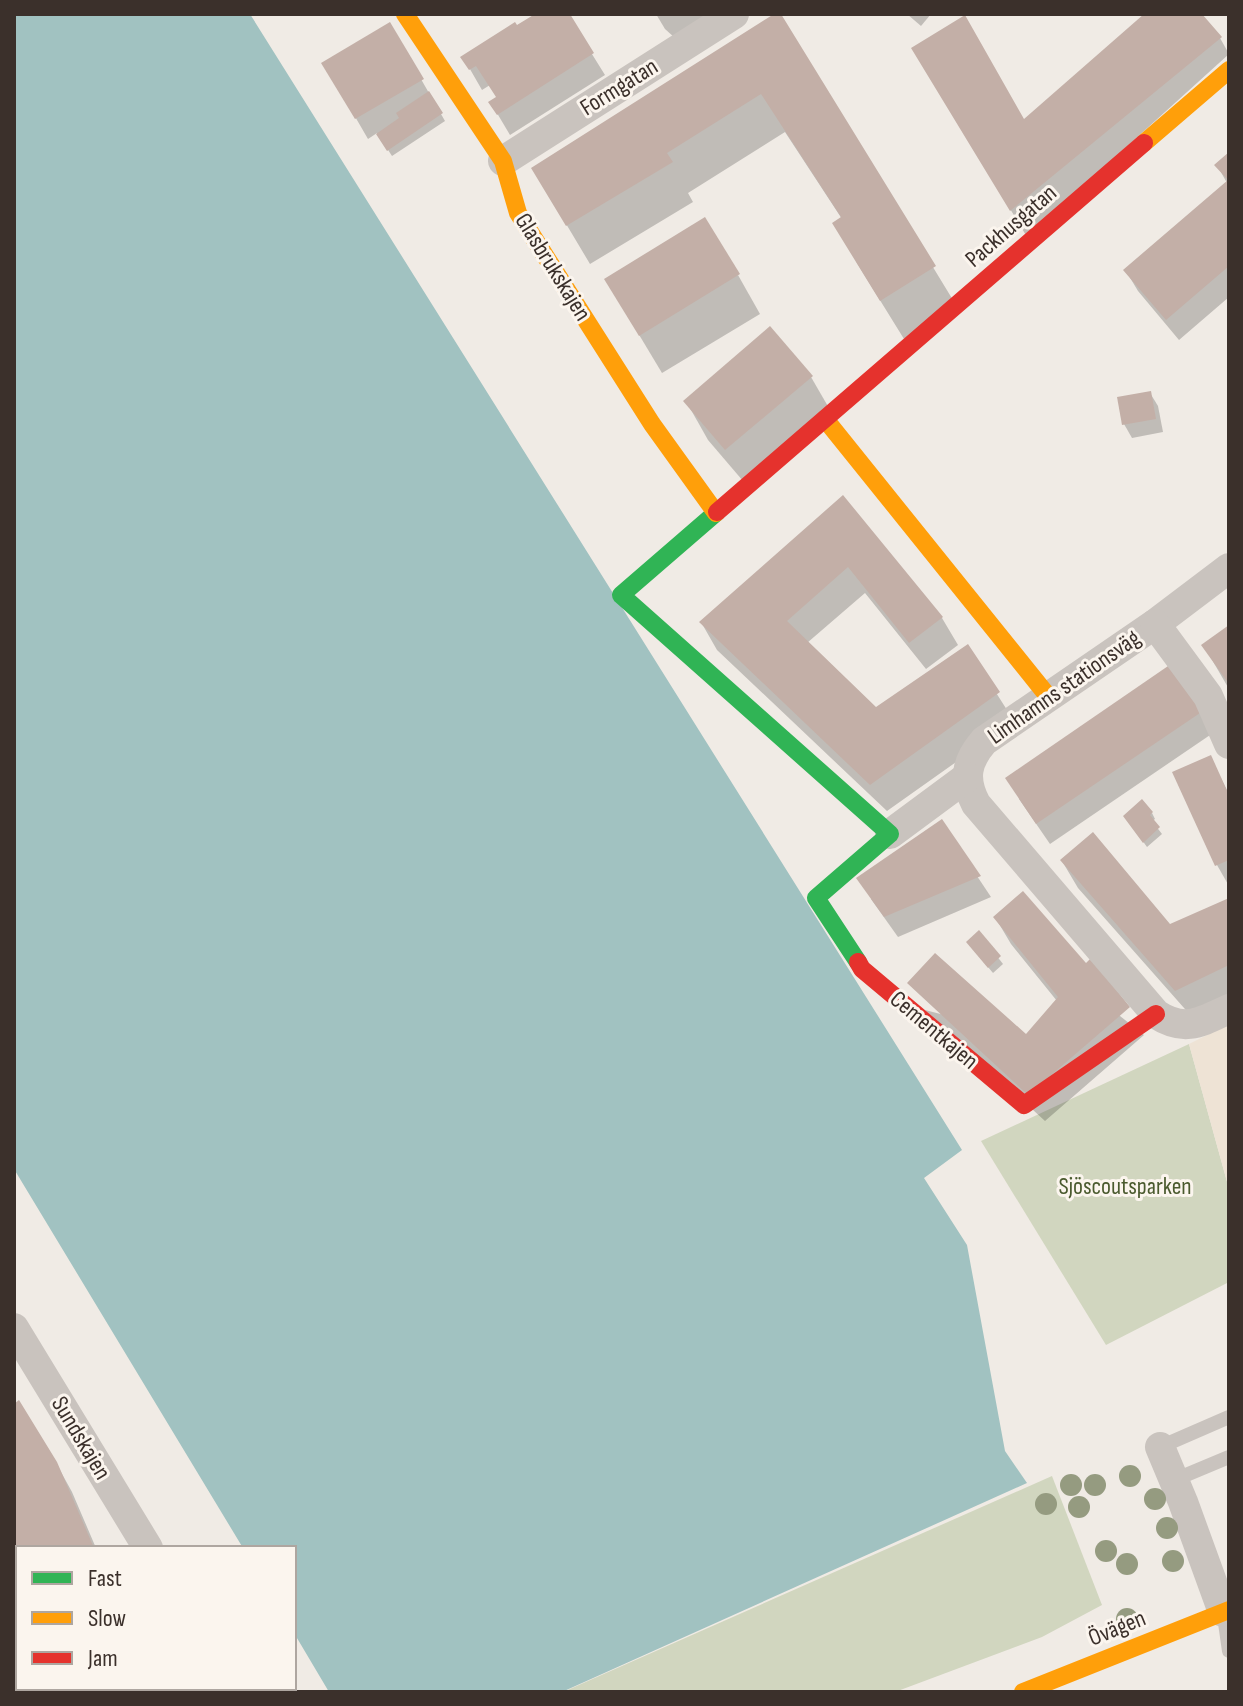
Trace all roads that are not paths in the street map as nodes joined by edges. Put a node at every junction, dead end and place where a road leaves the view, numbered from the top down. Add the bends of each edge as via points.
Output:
1 (405, 14) edge
2 (734, 14) edge
3 (1229, 70) edge
4 (503, 161) junction
5 (825, 419) junction
6 (716, 513) junction
7 (1229, 568) edge
8 (1155, 624) junction
9 (1047, 695) junction
10 (1229, 744) edge
11 (967, 777) junction
12 (890, 834) junction
13 (1229, 1009) edge
14 (1156, 1014) junction
15 (14, 1328) edge
16 (1229, 1417) edge
17 (1160, 1447) joint
18 (1229, 1457) edge
19 (1174, 1480) junction
20 (147, 1546) edge
21 (1226, 1611) edge
22 (1229, 1651) edge
23 (1023, 1692) edge

1 - 4 street, Glasbrukskajen
2 - 4 street, Formgatan
3 - 5 street, Packhusgatan
4 - 6 street, Glasbrukskajen via 518,213 652,424
5 - 6 street, Packhusgatan
5 - 9 street
6 - 12 street via 621,595
7 - 8 street, Limhamns stationsväg
8 - 9 street, Limhamns stationsväg
8 - 10 street via 1208,696
9 - 11 street, Limhamns stationsväg via 984,741 968,765
11 - 12 street, Cementkajen
11 - 14 street via 976,804
12 - 14 street, Cementkajen via 816,898 862,969 1024,1105
13 - 14 street via 1194,1025 1170,1024
15 - 20 street, Sundskajen
16 - 17 lane
17 - 19 street
18 - 19 lane
19 - 21 street
21 - 22 lane
21 - 23 street, Övägen

